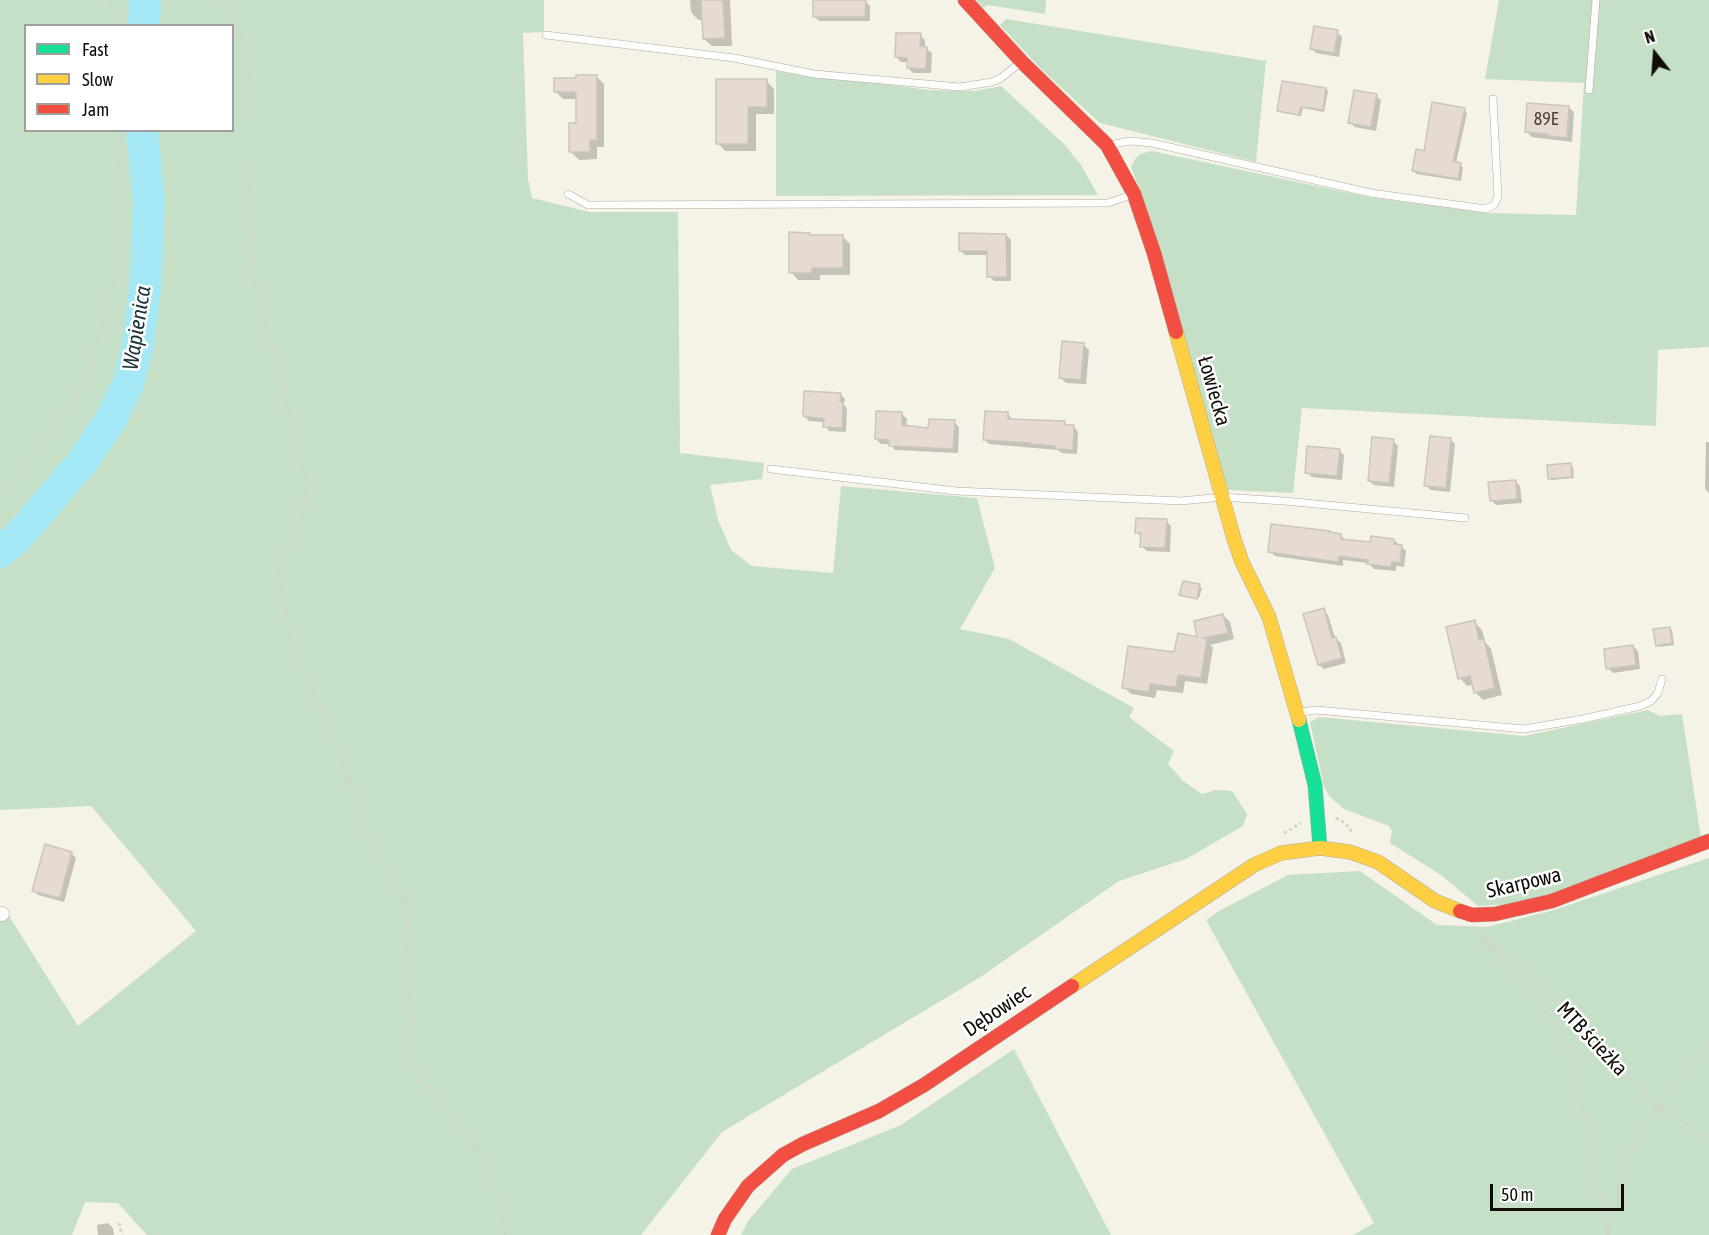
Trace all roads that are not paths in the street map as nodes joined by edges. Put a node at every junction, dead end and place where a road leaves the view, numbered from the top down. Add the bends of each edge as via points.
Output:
1 (964, 0) edge
2 (1596, 0) edge
3 (546, 35) dead end
4 (1022, 62) junction
5 (1589, 90) dead end
6 (1493, 99) dead end
7 (1107, 145) junction
8 (568, 194) dead end
9 (1134, 194) junction
10 (771, 469) dead end
11 (1222, 497) junction
12 (1465, 518) dead end
13 (1662, 679) dead end
14 (1298, 713) junction
15 (1709, 841) edge
16 (1320, 848) junction
17 (718, 1235) edge

1 - 4 street, Łowiecka
2 - 5 lane
3 - 4 lane via 734,58 814,74 960,87 992,82
4 - 7 street, Łowiecka
6 - 7 lane via 1498,196 1494,205 1486,209 1371,193 1152,143
7 - 9 street, Łowiecka
8 - 9 lane via 588,205 1108,203
9 - 11 street, Łowiecka
10 - 11 lane via 956,491 1181,501
11 - 12 lane
11 - 14 street, Łowiecka via 1242,562 1275,634
13 - 14 lane via 1658,693 1640,706 1524,729 1317,710
14 - 16 street, Łowiecka via 1315,785
15 - 16 street, Skarpowa via 1552,901 1472,915 1435,901 1378,862 1350,852
16 - 17 street, Dębowiec via 1281,853 1254,865 924,1085 879,1111 783,1155 748,1186

